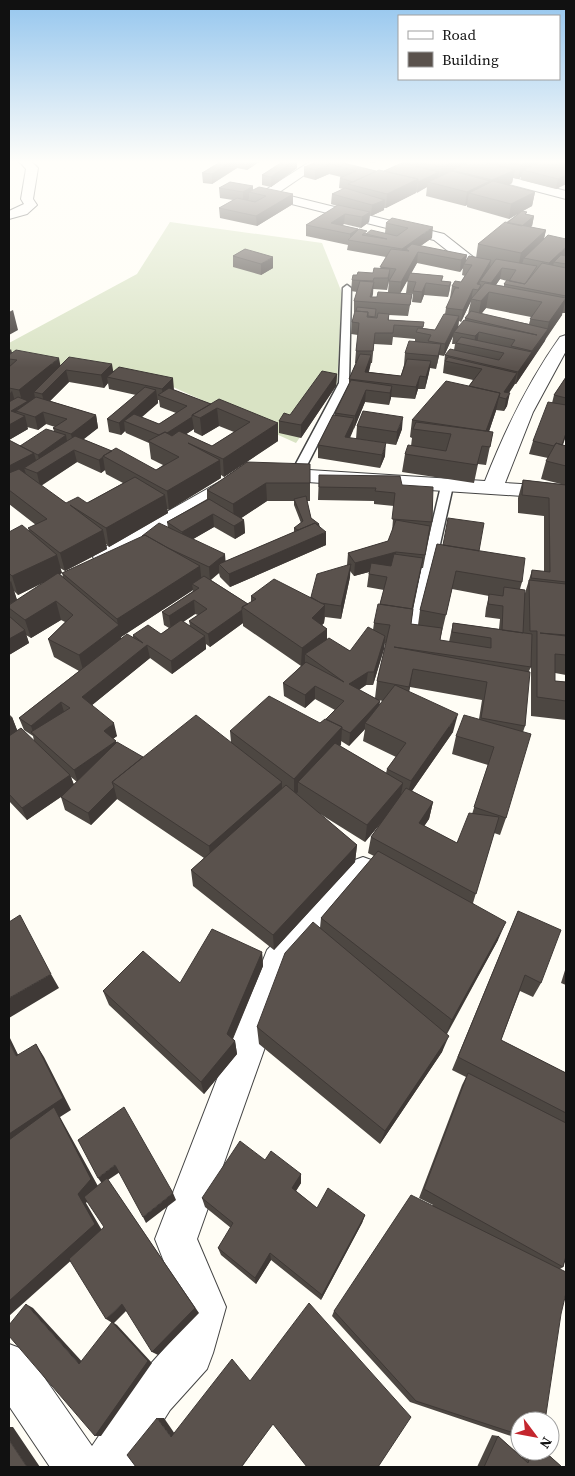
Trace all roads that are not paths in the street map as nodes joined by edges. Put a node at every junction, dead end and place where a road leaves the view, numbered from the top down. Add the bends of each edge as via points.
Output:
1 (411, 230) edge
2 (566, 282) edge
3 (347, 288) dead end
4 (566, 340) edge
5 (296, 475) junction
6 (447, 486) junction
7 (492, 489) junction
8 (566, 498) edge
9 (84, 569) edge
10 (412, 638) edge
11 (369, 864) edge
12 (9, 1366) edge
13 (78, 1467) edge
14 (106, 1467) edge

1 - 2 street via 439,237 472,263
3 - 5 lane via 344,383
4 - 7 street via 551,377 512,436
5 - 6 street
5 - 9 street via 261,473 244,476
6 - 7 street
6 - 10 lane
7 - 8 street via 538,491
11 - 14 street via 279,961 176,1240 204,1306 191,1353 154,1394
12 - 13 street

